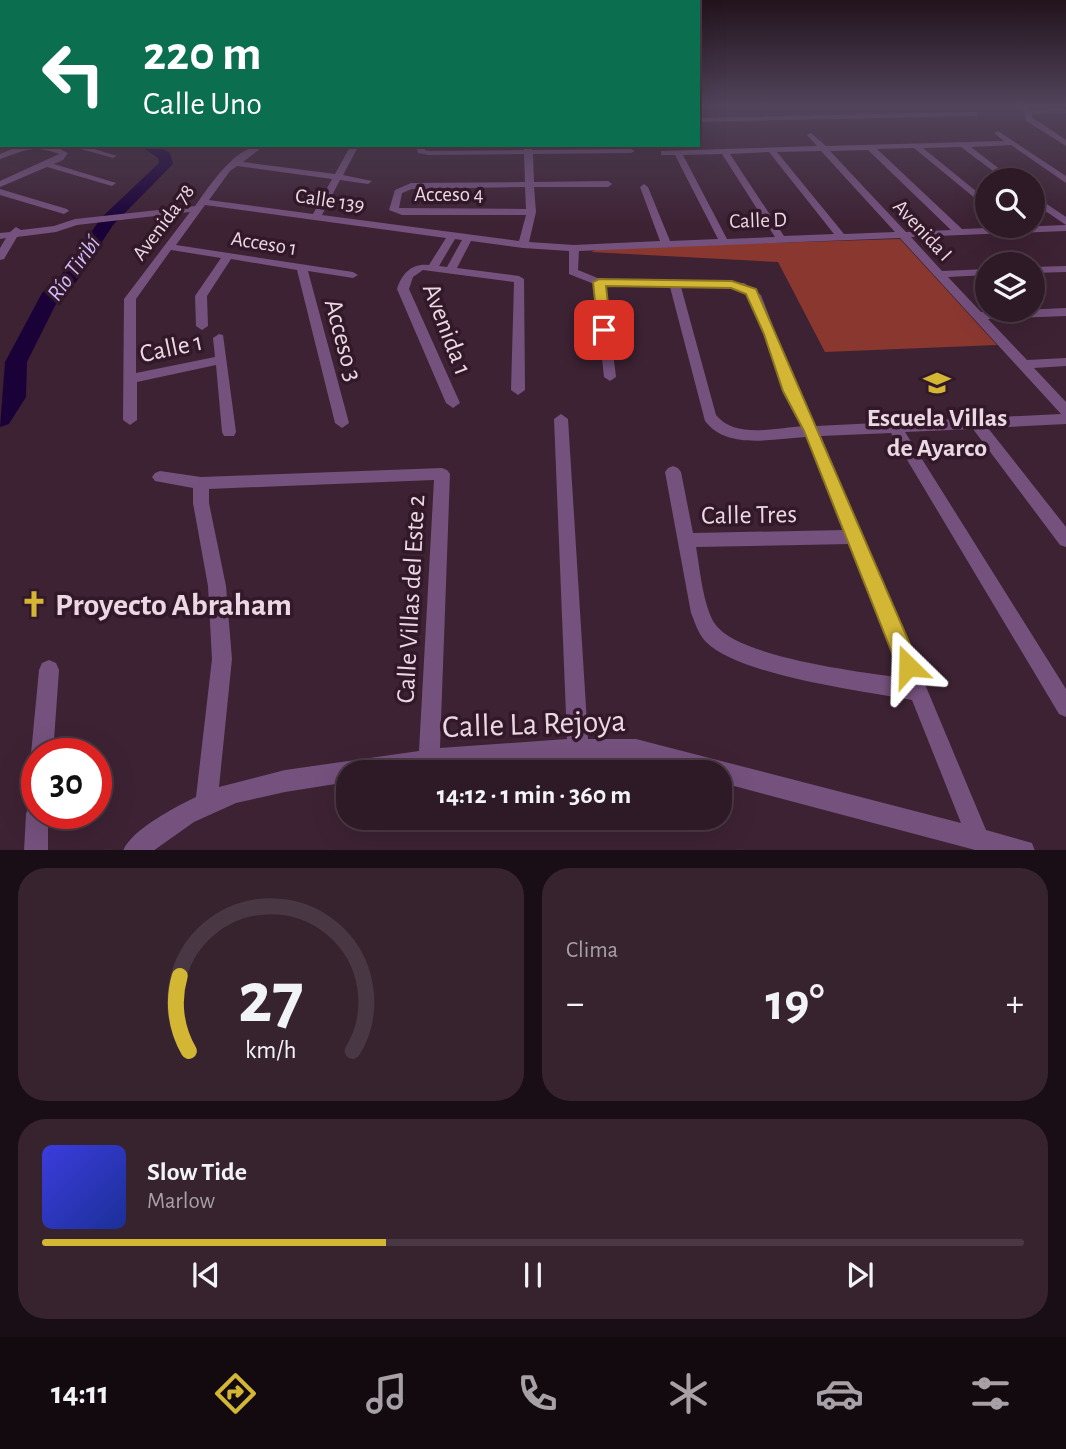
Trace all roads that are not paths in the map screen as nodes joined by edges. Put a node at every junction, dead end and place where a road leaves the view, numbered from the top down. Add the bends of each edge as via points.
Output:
1 (820, 146) edge
2 (916, 146) junction
3 (924, 146) edge
4 (964, 146) edge
5 (1016, 146) edge
6 (25, 147) edge
7 (54, 147) edge
8 (79, 147) edge
9 (258, 147) edge
10 (354, 147) dead end
11 (870, 147) junction
12 (420, 148) edge
13 (528, 148) edge
14 (822, 148) junction
15 (771, 150) junction
16 (631, 151) dead end
17 (724, 151) junction
18 (677, 152) junction
19 (664, 153) dead end
20 (113, 156) dead end
21 (0, 157) edge
22 (233, 163) junction
23 (46, 164) junction
24 (994, 168) edge
25 (337, 177) junction
26 (1063, 177) edge
27 (368, 181) dead end
28 (112, 183) dead end
29 (0, 184) edge
30 (607, 184) dead end
31 (529, 185) junction
32 (644, 187) dead end
33 (0, 192) edge
34 (975, 195) edge
35 (201, 205) junction
36 (1045, 207) edge
37 (64, 211) dead end
38 (531, 212) junction
39 (316, 217) junction
40 (1066, 222) edge
41 (0, 228) edge
42 (1045, 228) edge
43 (1066, 228) edge
44 (16, 230) junction
45 (975, 231) edge
46 (959, 232) junction
47 (900, 234) junction
48 (0, 236) edge
49 (452, 236) junction
50 (840, 236) junction
51 (468, 238) junction
52 (781, 239) junction
53 (723, 240) junction
54 (666, 243) junction
55 (523, 245) junction
56 (169, 247) junction
57 (574, 248) junction
58 (0, 257) edge
59 (227, 257) junction
60 (433, 267) junction
61 (302, 268) junction
62 (451, 269) junction
63 (1066, 269) edge
64 (1045, 270) edge
65 (975, 272) edge
66 (938, 274) junction
67 (354, 275) dead end
68 (599, 282) junction
69 (675, 285) junction
70 (1066, 312) edge
71 (1045, 313) edge
72 (975, 315) edge
73 (982, 322) edge
74 (202, 326) dead end
75 (219, 338) dead end
76 (221, 360) junction
77 (1066, 362) edge
78 (1021, 365) junction
79 (610, 377) dead end
80 (130, 379) junction
81 (518, 390) dead end
82 (453, 403) dead end
83 (1066, 411) edge
84 (561, 419) dead end
85 (1066, 419) edge
86 (130, 421) dead end
87 (342, 423) dead end
88 (977, 424) junction
89 (895, 428) junction
90 (812, 431) junction
91 (229, 432) dead end
92 (673, 472) dead end
93 (160, 477) dead end
94 (201, 483) junction
95 (856, 537) junction
96 (686, 540) junction
97 (1066, 540) edge
98 (50, 670) dead end
99 (919, 691) junction
100 (1066, 707) edge
101 (44, 738) edge
102 (578, 748) junction
103 (429, 758) junction
104 (206, 803) junction
105 (37, 829) edge
106 (978, 838) junction
107 (36, 850) edge
108 (134, 850) edge
109 (1024, 850) edge

1 - 14 street, Avenida I
2 - 3 street
2 - 11 street
2 - 34 street
4 - 24 street
5 - 26 street
6 - 21 street
7 - 23 street via 64,153
8 - 20 street
9 - 22 street, Avenida 78
10 - 25 street
11 - 14 street
11 - 46 street
12 - 13 street
13 - 16 street
13 - 31 street
14 - 15 street
14 - 47 street, Avenida I
15 - 17 street
15 - 50 street
17 - 18 street
17 - 52 street
18 - 19 street
18 - 53 street
22 - 25 street
22 - 35 street, Avenida 78
23 - 28 street
23 - 29 street
25 - 27 street
25 - 39 street
30 - 31 street
31 - 38 street
31 - 38 street, Acceso 4 via 411,186 398,192 393,206 402,212
32 - 54 street
33 - 37 street
35 - 39 street, Calle 139
35 - 44 street, Calle 139 via 75,222 56,229
35 - 56 street, Avenida 78
36 - 40 street
38 - 55 street
39 - 49 street, Calle 139
41 - 44 street
42 - 43 street, Calle D
44 - 48 street
44 - 58 street
45 - 46 street, Calle D
46 - 47 street, Calle D
47 - 50 street, Calle D
47 - 66 street, Avenida I
49 - 51 street, Calle D
49 - 60 street
50 - 52 street, Calle D
51 - 55 street, Calle D
51 - 62 street
52 - 53 street, Calle D
53 - 54 street, Calle D
54 - 57 street, Calle D
55 - 57 street, Calle D
56 - 59 street, Acceso 1
56 - 80 street, Avenida 78 via 130,299
57 - 68 street via 573,272
59 - 61 street, Acceso 1
59 - 74 street via 201,296
60 - 62 street, Avenida 1
60 - 82 street, Avenida 1 via 413,270 404,289
61 - 67 street, Acceso 1
61 - 87 street, Acceso 3
62 - 81 street, Avenida 1 via 519,279
63 - 64 street
65 - 66 street
66 - 72 street, Avenida I
68 - 69 street
68 - 79 street
69 - 90 street via 746,287 755,295 791,391
69 - 90 street via 716,426 736,435
70 - 71 street
73 - 78 street, Avenida I
75 - 76 street
76 - 80 street, Calle 1
76 - 91 street
77 - 78 street
78 - 83 street, Avenida I
80 - 86 street
84 - 102 street
85 - 88 street
88 - 89 street
88 - 97 street
89 - 90 street
89 - 100 street
90 - 95 street
92 - 96 street
93 - 94 street, Calle Villas del Este 2
94 - 103 street, Calle Villas del Este 2 via 442,474
94 - 104 street via 217,586 222,659
95 - 96 street, Calle Tres
95 - 99 street
96 - 99 street via 700,613 710,634 738,652
98 - 101 street
99 - 106 street
102 - 103 street, Calle La Rejoya
102 - 106 street, Calle La Rejoya via 636,749
103 - 104 street, Calle La Rejoya via 276,783
104 - 108 street, Calle La Rejoya
105 - 107 street
106 - 109 street, Calle La Rejoya

